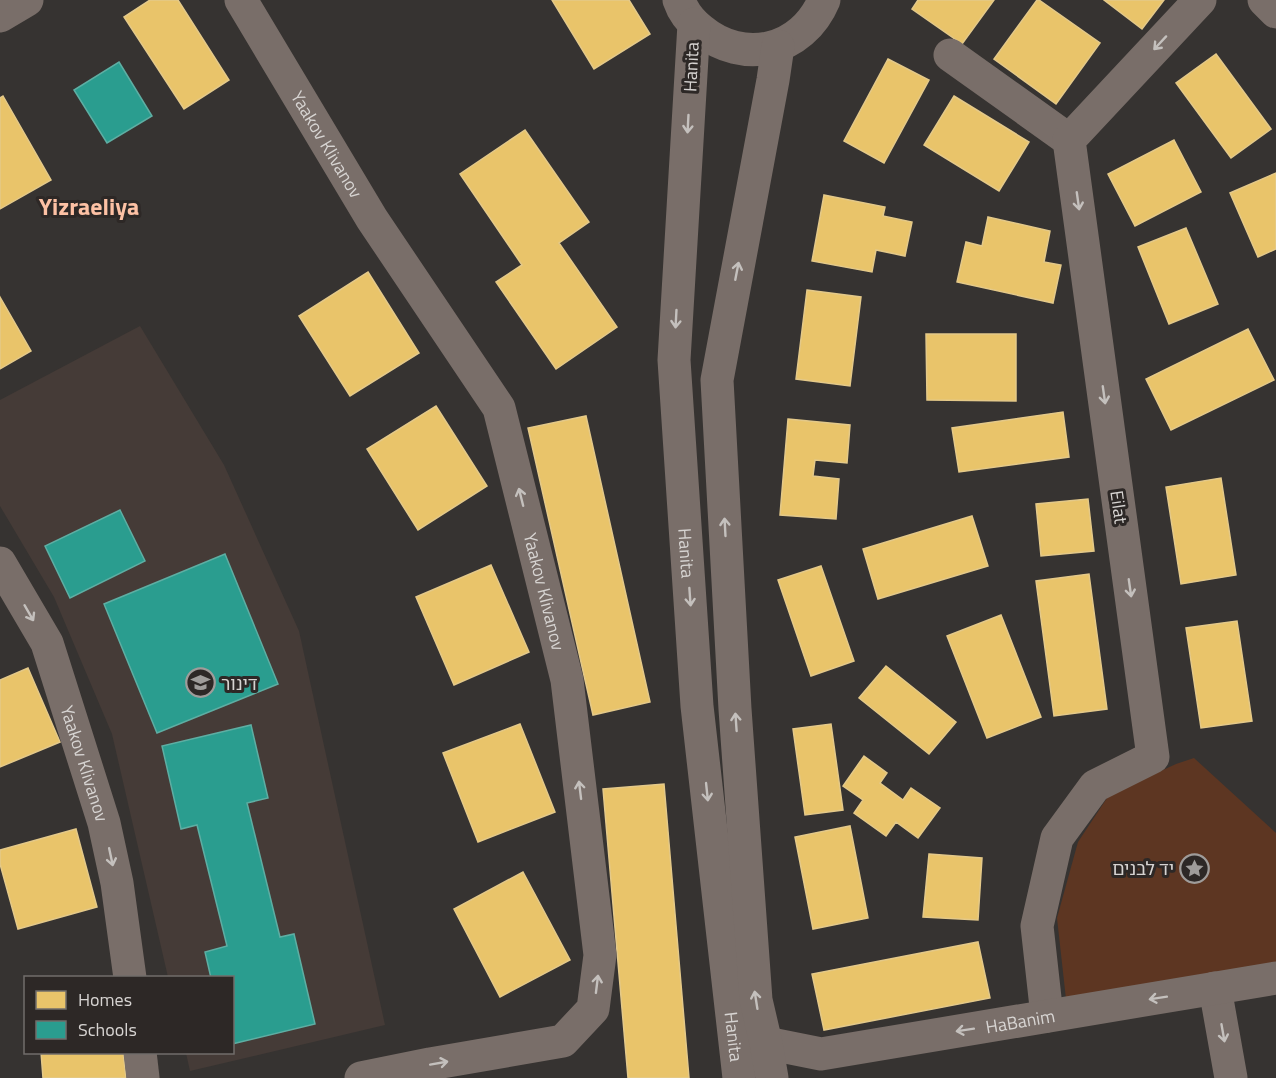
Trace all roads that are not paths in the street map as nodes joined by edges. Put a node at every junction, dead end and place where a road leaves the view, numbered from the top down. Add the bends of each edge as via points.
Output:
1 (27, 0) edge
2 (241, 0) edge
3 (824, 0) edge
4 (1200, 0) edge
5 (1264, 0) edge
6 (686, 12) edge
7 (1276, 12) edge
8 (0, 16) edge
9 (778, 46) junction
10 (950, 55) dead end
11 (1070, 140) junction
12 (0, 562) edge
13 (130, 976) edge
14 (1276, 978) edge
15 (1215, 988) junction
16 (1047, 1016) junction
17 (766, 1043) junction
18 (140, 1054) edge
19 (143, 1078) edge
20 (361, 1078) edge
21 (739, 1078) edge
22 (772, 1078) edge
23 (1231, 1078) edge

1 - 8 street
20 -> 2 street, Yaakov Klivanov via 562,1041 594,1009 600,955 567,680 499,408 372,219
3 - 9 street via 800,33
4 -> 11 street
5 - 7 street
6 - 9 street via 711,38 732,47 754,50
6 -> 21 street, Hanita via 674,360 697,706
17 -> 9 street, Hanita via 755,988 717,380
10 - 11 street
11 -> 16 street, Eilat via 1153,757 1095,786 1057,838 1037,926
12 -> 13 street, Yaakov Klivanov via 46,643 104,823
14 - 15 street, HaBanim
15 -> 16 street, HaBanim
15 -> 23 street
16 -> 17 street, HaBanim via 821,1054
17 - 22 street, Hanita
18 - 19 street

